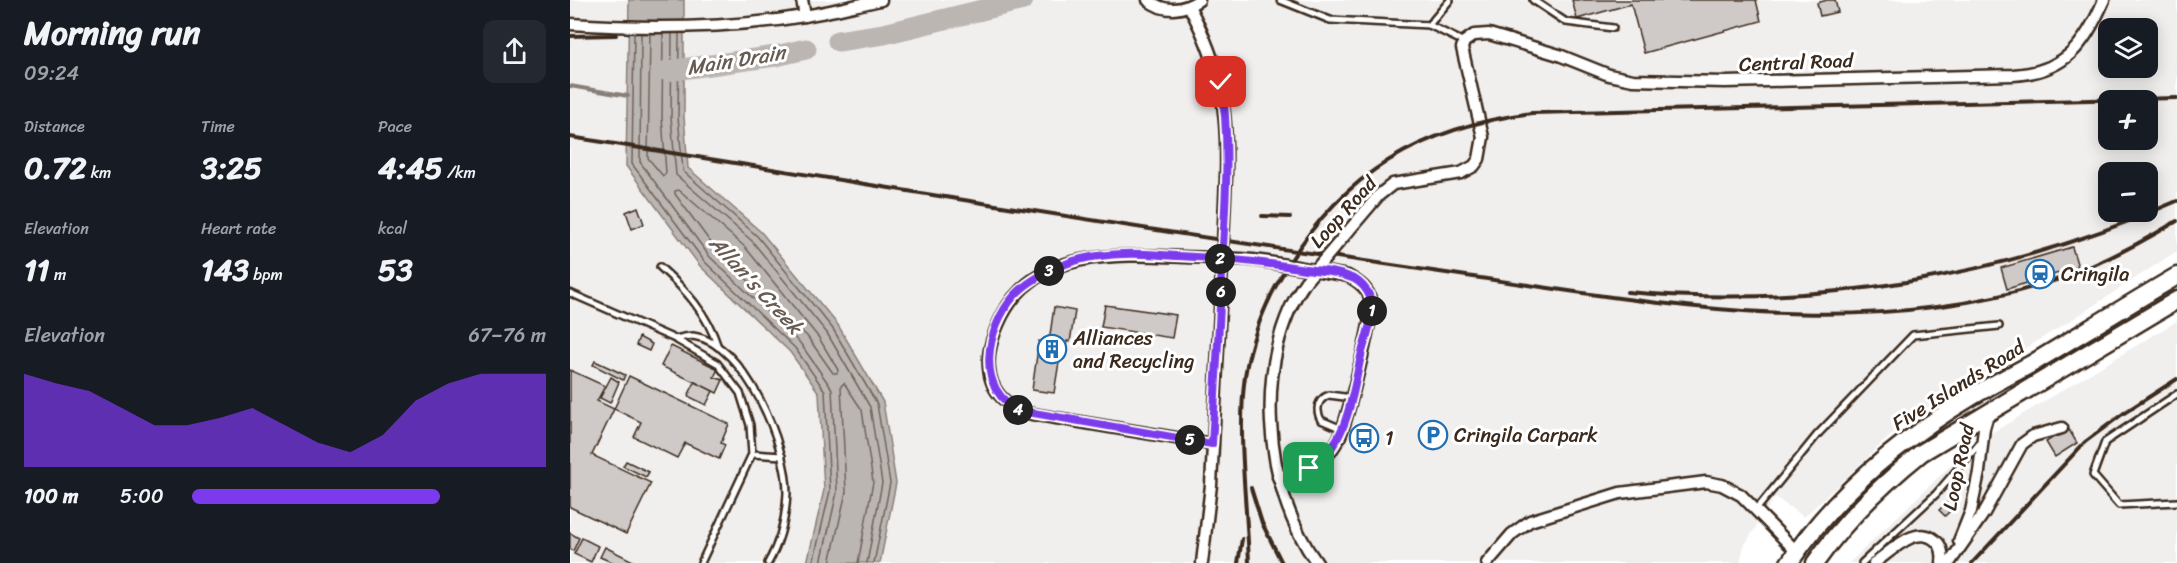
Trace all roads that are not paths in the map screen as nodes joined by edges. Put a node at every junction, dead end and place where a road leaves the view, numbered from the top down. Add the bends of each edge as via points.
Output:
1 (802, 0) edge
2 (881, 0) edge
3 (1148, 0) edge
4 (1280, 0) edge
5 (1450, 0) edge
6 (1533, 0) edge
7 (2104, 0) edge
8 (1194, 3) edge
9 (805, 16) junction
10 (570, 24) edge
11 (1429, 25) junction
12 (1613, 28) dead end
13 (1464, 42) junction
14 (660, 267) dead end
15 (2177, 276) edge
16 (570, 292) edge
17 (2177, 300) edge
18 (1999, 326) dead end
19 (675, 339) junction
20 (718, 347) junction
21 (2177, 394) edge
22 (1352, 398) junction
23 (1989, 411) junction
24 (2062, 428) dead end
25 (1342, 429) junction
26 (1983, 440) junction
27 (1212, 444) junction
28 (752, 454) junction
29 (782, 456) junction
30 (1278, 477) junction
31 (1996, 493) junction
32 (2177, 502) edge
33 (1756, 510) junction
34 (1963, 526) junction
35 (1793, 557) edge
36 (1947, 562) edge
37 (701, 563) edge
38 (768, 563) edge
39 (1202, 563) edge
40 (1317, 563) edge
41 (1487, 563) edge
42 (1815, 563) edge
43 (1862, 563) edge
44 (1875, 563) edge

1 - 9 street
2 - 9 street
3 - 8 street via 1163,8 1176,9
4 - 11 lane via 1330,20
5 - 11 lane
6 - 12 lane via 1566,22
7 - 13 street, Central Road via 2080,45 2057,65 2029,74 1725,82 1633,80 1489,34 1473,35
8 - 27 street, bridge via 1221,82 1226,112
9 - 10 street via 739,24
11 - 13 lane
13 - 30 street, Loop Road, bridge via 1463,54 1483,137 1479,159 1461,174 1385,188 1306,281 1283,322 1275,359 1271,422
14 - 20 lane via 698,307
15 - 35 main road, Five Islands Road via 1972,396 1901,445 1853,487
16 - 19 lane
17 - 23 main road, Five Islands Road
18 - 33 lane via 1912,334 1816,435
19 - 20 lane via 691,336
19 - 28 lane via 717,363 734,381 750,425
20 - 29 lane via 753,389 775,432
21 - 32 lane via 2105,442 2093,475 2119,505
22 - 25 street
22 - 25 lane via 1329,394 1318,404 1321,420
22 - 27 street via 1372,308 1366,289 1348,276 1253,260 1119,254 1062,265 1026,284 1014,297 993,339 988,368 997,393 1013,408
23 - 26 street, Loop Road
23 - 42 main road, Five Islands Road via 1921,453 1886,481 1842,527
24 - 31 street via 2025,441
25 - 30 street via 1322,461
26 - 34 street, Loop Road via 1971,511
26 - 43 lane via 1936,494
27 - 39 street
28 - 29 lane
28 - 37 lane
29 - 38 lane via 786,507
30 - 40 street, Loop Road via 1298,531
31 - 34 street
31 - 36 street
33 - 35 street
33 - 41 street via 1741,495 1706,482 1620,493 1530,521 1512,534
34 - 36 street, Loop Road
36 - 44 street via 1937,542 1919,536 1903,542

